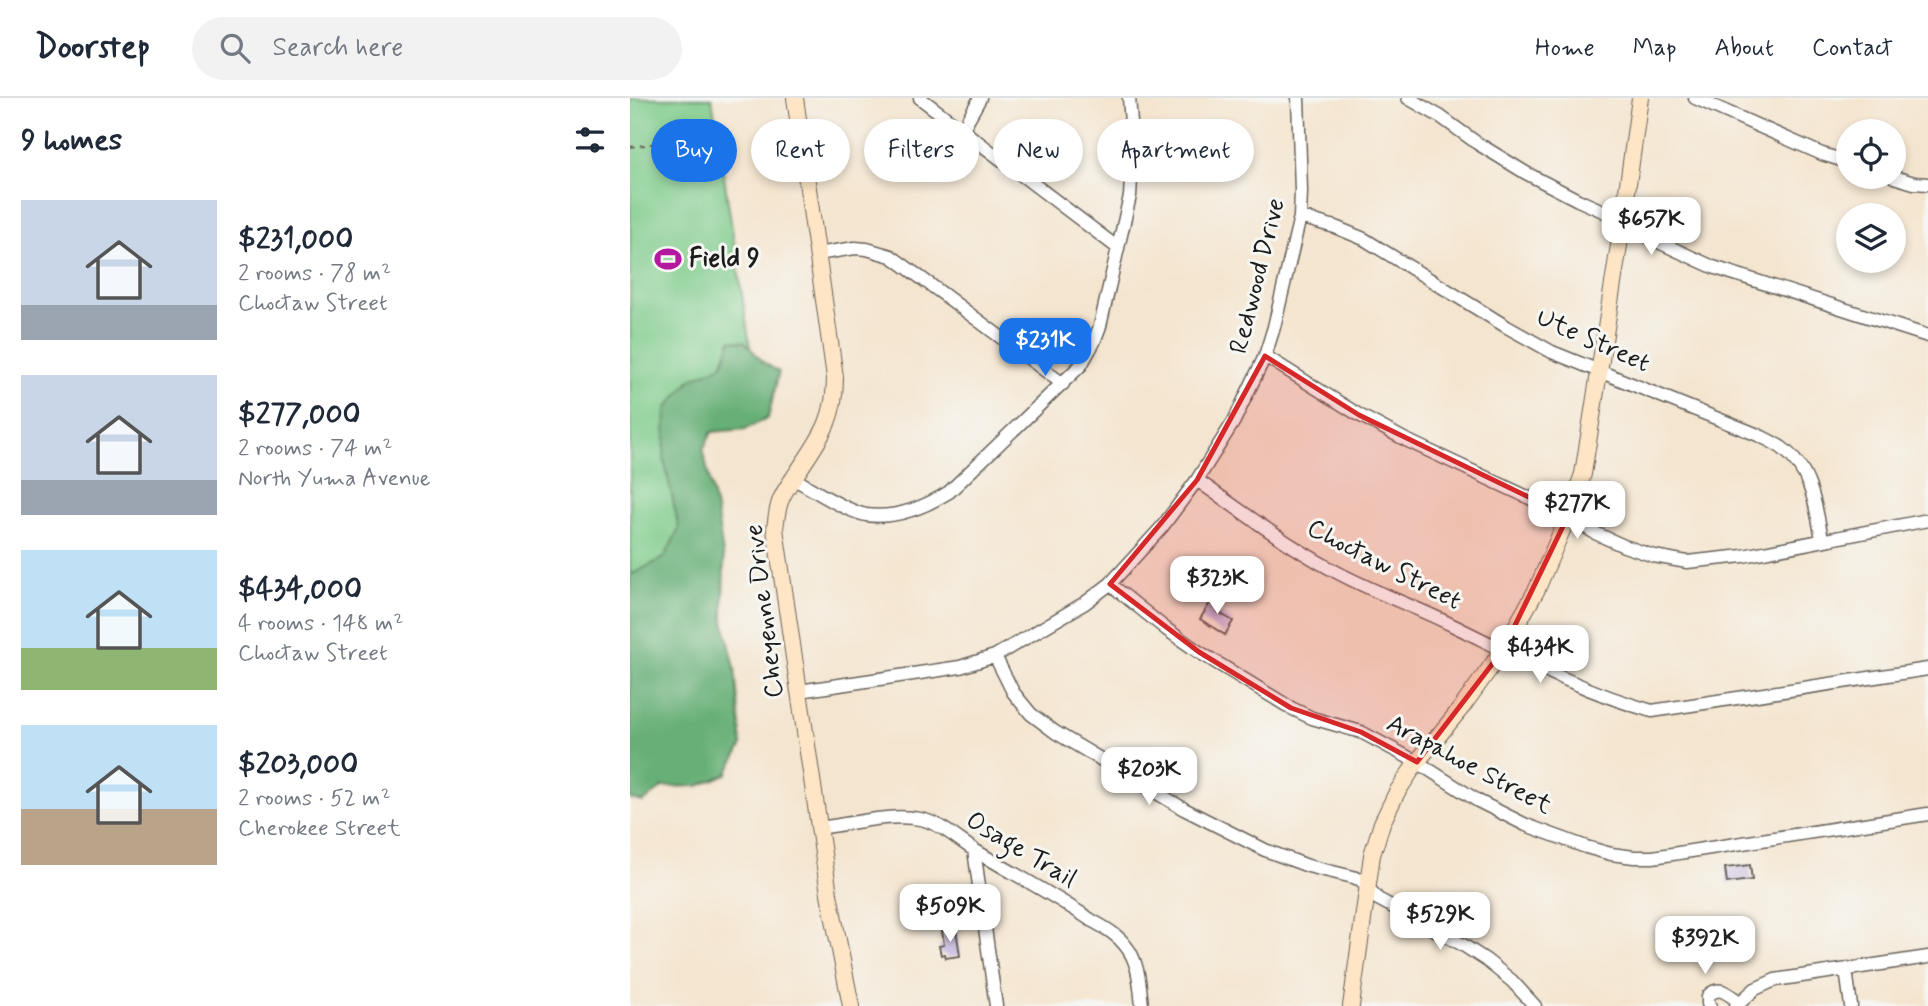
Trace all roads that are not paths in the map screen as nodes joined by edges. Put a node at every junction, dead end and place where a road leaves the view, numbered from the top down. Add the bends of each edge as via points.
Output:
1 (794, 98) edge
2 (920, 98) edge
3 (979, 98) edge
4 (1129, 98) edge
5 (1298, 98) edge
6 (1408, 98) edge
7 (1640, 98) edge
8 (1695, 98) edge
9 (948, 119) edge
10 (968, 119) edge
11 (979, 143) edge
12 (1836, 158) edge
13 (1906, 181) edge
14 (1928, 184) edge
15 (1300, 217) junction
16 (1623, 220) junction
17 (1118, 247) junction
18 (817, 254) junction
19 (1928, 336) edge
20 (1265, 356) junction
21 (1600, 372) junction
22 (1063, 384) junction
23 (793, 478) junction
24 (1197, 481) junction
25 (1569, 516) junction
26 (1928, 520) edge
27 (1822, 539) junction
28 (1110, 584) junction
29 (1503, 650) junction
30 (995, 656) junction
31 (1928, 669) edge
32 (799, 691) junction
33 (1417, 762) junction
34 (1928, 814) edge
35 (819, 828) junction
36 (974, 850) junction
37 (1367, 885) junction
38 (1928, 957) edge
39 (1846, 970) junction
40 (1737, 1004) edge
41 (851, 1006) edge
42 (996, 1006) edge
43 (1142, 1006) edge
44 (1351, 1006) edge
45 (1535, 1006) edge
46 (1710, 1006) edge
47 (1851, 1006) edge

1 - 18 street, Cheyenne Drive
2 - 9 street
3 - 10 street
4 - 17 street via 1133,147
5 - 15 street, Redwood Drive
6 - 16 street via 1526,173
7 - 16 street
8 - 12 street
11 - 17 street
13 - 14 street
15 - 20 street, Redwood Drive
15 - 21 street, Ute Street via 1364,239 1507,327
16 - 19 street via 1713,267
16 - 21 street
17 - 22 street via 1094,342 1081,366
18 - 22 street via 855,248 891,256
18 - 23 street, Cheyenne Drive via 835,397 825,430
20 - 24 street, Redwood Drive via 1234,421
20 - 25 street via 1359,415
21 - 25 street via 1583,474
21 - 27 street, Ute Street via 1784,449 1805,474
22 - 23 street via 949,492 915,509 866,515
23 - 32 street, Cheyenne Drive via 780,502 775,529
24 - 28 street, Redwood Drive
24 - 29 street, Choctaw Street via 1332,570
25 - 27 street via 1624,546 1687,562
25 - 29 street via 1537,589
26 - 27 street
28 - 30 street, Redwood Drive
28 - 33 street, Arapahoe Street via 1199,652 1291,708 1361,732
29 - 31 street, Choctaw Street via 1623,703 1653,711
29 - 33 street
30 - 32 street, Redwood Drive via 960,667
30 - 37 street via 1013,692 1055,732 1208,822 1265,850
32 - 35 street, Cheyenne Drive
33 - 34 street, Arapahoe Street via 1478,801 1527,825 1586,847 1634,857
33 - 37 street via 1382,823
35 - 36 street, Osage Trail via 886,818 922,819
35 - 41 street, Cheyenne Drive
36 - 42 street
36 - 43 street, Osage Trail via 1120,938 1135,962
37 - 44 street
37 - 45 street via 1377,899 1486,960
38 - 39 street
39 - 40 street via 1775,980
39 - 47 street
40 - 46 street via 1718,989 1708,996

